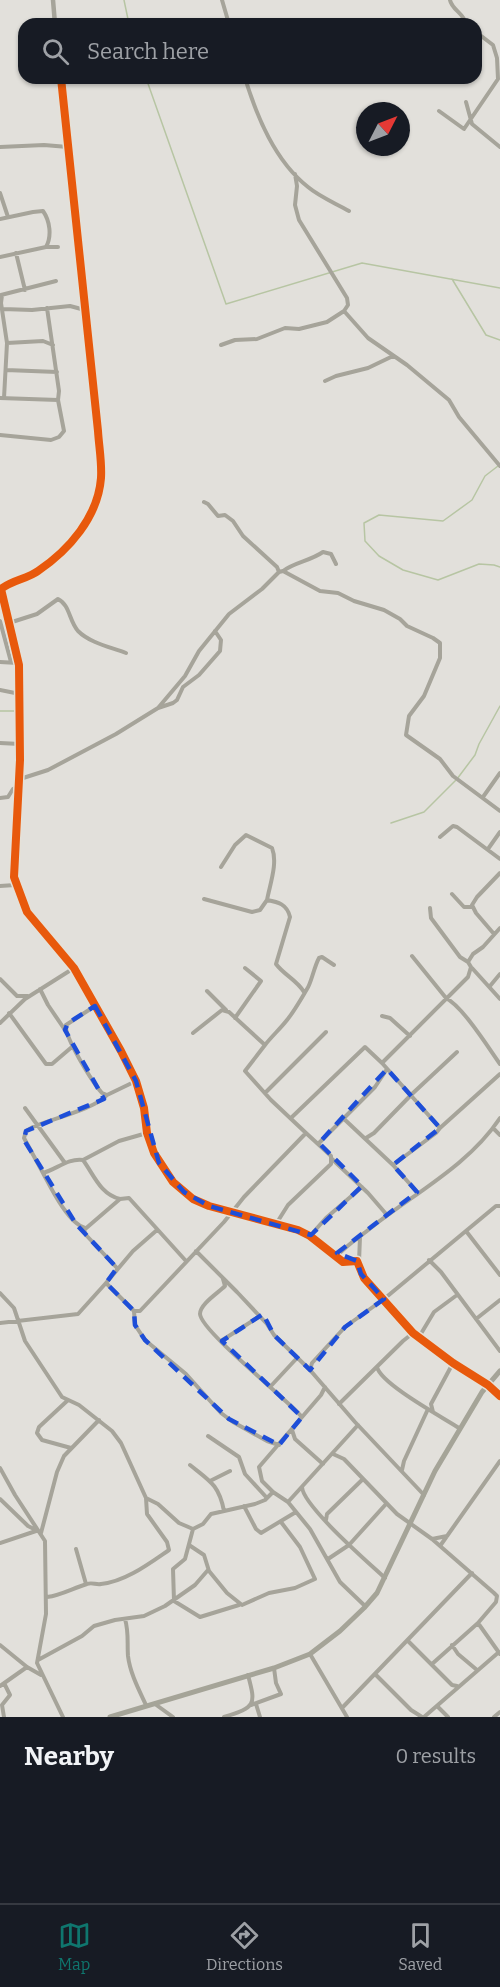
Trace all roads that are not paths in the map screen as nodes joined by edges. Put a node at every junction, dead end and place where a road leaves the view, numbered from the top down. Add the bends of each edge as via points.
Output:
1 (53, 0) edge
2 (222, 0) edge
3 (450, 0) edge
4 (55, 18) edge
5 (228, 18) edge
6 (464, 18) edge
7 (482, 37) edge
8 (62, 84) edge
9 (247, 84) edge
10 (466, 102) dead end
11 (439, 111) dead end
12 (470, 117) junction
13 (0, 147) edge
14 (68, 147) junction
15 (500, 147) edge
16 (295, 174) junction
17 (0, 193) edge
18 (349, 211) dead end
19 (8, 217) junction
20 (0, 219) edge
21 (46, 247) junction
22 (58, 247) dead end
23 (16, 253) junction
24 (0, 257) edge
25 (56, 281) dead end
26 (25, 290) junction
27 (1, 295) edge
28 (1, 302) edge
29 (48, 308) junction
30 (3, 309) junction
31 (85, 310) junction
32 (344, 311) junction
33 (7, 343) junction
34 (54, 345) junction
35 (221, 345) dead end
36 (393, 356) junction
37 (6, 370) junction
38 (57, 372) junction
39 (325, 381) dead end
40 (2, 398) edge
41 (58, 400) junction
42 (0, 435) edge
43 (500, 466) edge
44 (204, 502) dead end
45 (336, 564) dead end
46 (281, 572) junction
47 (0, 591) edge
48 (0, 621) edge
49 (9, 622) junction
50 (215, 631) junction
51 (126, 653) dead end
52 (0, 662) edge
53 (11, 662) junction
54 (18, 663) junction
55 (0, 690) edge
56 (20, 694) junction
57 (158, 708) junction
58 (0, 743) edge
59 (20, 744) junction
60 (500, 773) edge
61 (20, 779) junction
62 (19, 786) junction
63 (483, 797) junction
64 (0, 798) edge
65 (500, 811) edge
66 (500, 832) edge
67 (440, 837) dead end
68 (488, 849) junction
69 (500, 859) edge
70 (221, 867) dead end
71 (500, 873) edge
72 (15, 885) junction
73 (0, 886) edge
74 (452, 894) dead end
75 (204, 899) dead end
76 (267, 900) junction
77 (472, 907) junction
78 (429, 908) dead end
79 (499, 929) edge
80 (494, 934) junction
81 (412, 956) dead end
82 (468, 962) junction
83 (334, 965) dead end
84 (471, 967) junction
85 (74, 968) junction
86 (245, 968) dead end
87 (500, 974) edge
88 (0, 979) edge
89 (490, 986) junction
90 (40, 989) junction
91 (207, 991) dead end
92 (304, 992) junction
93 (30, 996) junction
94 (446, 998) junction
95 (500, 999) edge
96 (95, 1006) junction
97 (227, 1011) junction
98 (9, 1013) junction
99 (382, 1016) dead end
100 (235, 1018) junction
101 (0, 1023) edge
102 (65, 1030) junction
103 (326, 1032) dead end
104 (193, 1033) dead end
105 (410, 1036) junction
106 (265, 1045) junction
107 (73, 1046) junction
108 (457, 1052) dead end
109 (382, 1063) junction
110 (500, 1064) edge
111 (387, 1069) junction
112 (500, 1074) edge
113 (136, 1081) junction
114 (265, 1093) junction
115 (412, 1094) junction
116 (108, 1095) junction
117 (25, 1108) dead end
118 (291, 1118) junction
119 (343, 1118) junction
120 (500, 1118) edge
121 (38, 1125) junction
122 (440, 1128) junction
123 (493, 1128) junction
124 (147, 1133) junction
125 (306, 1133) junction
126 (500, 1134) edge
127 (366, 1138) junction
128 (319, 1143) junction
129 (332, 1159) junction
130 (83, 1160) junction
131 (65, 1162) junction
132 (393, 1165) junction
133 (43, 1173) junction
134 (362, 1186) junction
135 (417, 1192) junction
136 (120, 1199) junction
137 (499, 1205) edge
138 (232, 1212) junction
139 (387, 1215) junction
140 (276, 1224) junction
141 (85, 1228) junction
142 (158, 1230) junction
143 (466, 1231) junction
144 (310, 1236) junction
145 (360, 1236) junction
146 (196, 1251) junction
147 (336, 1257) junction
148 (429, 1260) junction
149 (186, 1261) junction
150 (359, 1263) junction
151 (117, 1268) junction
152 (500, 1275) edge
153 (223, 1279) junction
154 (106, 1283) junction
155 (0, 1293) edge
156 (457, 1295) junction
157 (384, 1299) junction
158 (500, 1300) edge
159 (134, 1311) junction
160 (260, 1316) junction
161 (477, 1319) junction
162 (17, 1321) junction
163 (6, 1322) junction
164 (0, 1323) edge
165 (0, 1328) edge
166 (413, 1333) junction
167 (419, 1338) junction
168 (221, 1341) junction
169 (500, 1351) edge
170 (297, 1358) junction
171 (453, 1363) junction
172 (377, 1367) junction
173 (310, 1370) junction
174 (500, 1371) edge
175 (372, 1372) junction
176 (379, 1373) junction
177 (488, 1385) junction
178 (270, 1387) junction
179 (325, 1388) junction
180 (500, 1396) edge
181 (67, 1401) junction
182 (339, 1404) junction
183 (428, 1409) junction
184 (434, 1412) junction
185 (302, 1417) junction
186 (99, 1420) junction
187 (358, 1425) junction
188 (459, 1428) junction
189 (292, 1430) junction
190 (208, 1436) dead end
191 (286, 1437) junction
192 (294, 1437) junction
193 (279, 1445) junction
194 (72, 1448) junction
195 (333, 1454) junction
196 (500, 1461) edge
197 (323, 1464) junction
198 (190, 1465) dead end
199 (0, 1468) edge
200 (230, 1471) dead end
201 (402, 1471) junction
202 (363, 1479) junction
203 (210, 1481) junction
204 (302, 1487) junction
205 (273, 1492) junction
206 (296, 1493) junction
207 (424, 1495) junction
208 (304, 1496) junction
209 (146, 1498) junction
210 (267, 1498) junction
211 (0, 1499) edge
212 (288, 1502) junction
213 (386, 1504) junction
214 (244, 1506) junction
215 (224, 1512) junction
216 (296, 1512) junction
217 (326, 1520) junction
218 (281, 1522) junction
219 (410, 1523) junction
220 (193, 1529) junction
221 (39, 1532) junction
222 (448, 1536) junction
223 (432, 1539) junction
224 (0, 1543) edge
225 (189, 1545) junction
226 (349, 1545) junction
227 (440, 1546) junction
228 (76, 1549) dead end
229 (328, 1559) junction
230 (208, 1570) junction
231 (472, 1574) junction
232 (385, 1578) junction
233 (86, 1584) junction
234 (47, 1597) junction
235 (174, 1600) junction
236 (239, 1605) junction
237 (366, 1606) junction
238 (125, 1619) junction
239 (478, 1623) junction
240 (408, 1641) junction
241 (452, 1645) junction
242 (0, 1646) edge
243 (499, 1653) edge
244 (310, 1654) junction
245 (37, 1660) junction
246 (432, 1664) junction
247 (27, 1667) junction
248 (274, 1668) junction
249 (477, 1670) junction
250 (248, 1674) junction
251 (375, 1674) junction
252 (42, 1675) junction
253 (2, 1685) edge
254 (452, 1685) junction
255 (458, 1687) junction
256 (452, 1691) junction
257 (155, 1703) junction
258 (256, 1704) junction
259 (146, 1705) junction
260 (251, 1705) junction
261 (437, 1706) junction
262 (342, 1708) junction
263 (500, 1712) edge
264 (4, 1717) edge
265 (63, 1717) edge
266 (110, 1717) edge
267 (173, 1717) edge
268 (224, 1717) edge
269 (260, 1717) edge
270 (347, 1717) edge
271 (423, 1717) edge
272 (448, 1717) edge
273 (494, 1717) edge

1 - 4 street
2 - 5 street
3 - 6 street
7 - 12 street via 493,45 498,79
8 - 14 street
9 - 16 street via 261,124
10 - 12 street
11 - 12 street via 464,129
12 - 15 street via 472,124
13 - 14 street
14 - 31 street
16 - 18 street via 316,193
16 - 32 street via 296,213 347,298
17 - 19 street
19 - 20 street
19 - 21 street via 44,212 50,236
21 - 22 street
21 - 23 street
23 - 24 street
23 - 26 street
25 - 26 street
26 - 27 street
27 - 28 street
28 - 30 street
29 - 30 street
29 - 31 street via 70,306
29 - 34 street
30 - 33 street
31 - 47 street via 101,468 99,493 67,547 37,572
32 - 35 street via 327,322 285,328 257,339
32 - 36 street via 368,338
33 - 34 street via 43,341
33 - 37 street
34 - 38 street
36 - 39 street
36 - 43 street via 449,400
37 - 38 street
37 - 40 street
38 - 41 street
40 - 41 street
41 - 42 street via 64,432 58,437 51,440
44 - 46 street via 218,516 230,518
45 - 46 street via 331,554 323,552
46 - 50 street via 229,614
46 - 63 street via 320,591 384,610 440,643 440,657 424,696 408,716 406,733 440,759 453,776
47 - 49 street
48 - 53 street
49 - 51 street via 37,614 58,599 79,632
49 - 54 street
50 - 57 street
50 - 57 street via 221,640 220,651 183,687 177,700
52 - 53 street
53 - 54 street
54 - 56 street
55 - 56 street
56 - 59 street
57 - 61 street via 53,768
58 - 59 street
59 - 61 street
60 - 63 street
61 - 62 street
62 - 64 street via 8,797
62 - 72 street
63 - 65 street
66 - 68 street
67 - 68 street via 453,826
68 - 69 street
70 - 76 street via 235,844 246,835 272,848 273,870
71 - 77 street
72 - 73 street
72 - 85 street via 32,920
74 - 77 street via 466,908
75 - 76 street via 252,912 260,910
76 - 92 street via 278,902 289,912 276,964
77 - 80 street
78 - 82 street via 431,918
79 - 80 street
80 - 82 street
81 - 94 street
82 - 84 street
83 - 92 street via 319,958
84 - 89 street
84 - 94 street via 468,977
85 - 90 street
85 - 96 street
86 - 100 street via 261,981
87 - 89 street
88 - 93 street via 17,996
89 - 95 street
90 - 93 street
90 - 102 street
91 - 97 street
92 - 106 street
93 - 98 street
94 - 105 street
94 - 110 street
96 - 102 street via 68,1023
96 - 113 street
97 - 100 street
97 - 104 street via 222,1010
98 - 101 street
98 - 107 street via 46,1064 52,1064
99 - 105 street via 390,1018
100 - 106 street
102 - 107 street
103 - 114 street
105 - 109 street
106 - 114 street via 244,1071
107 - 116 street via 99,1090
108 - 115 street
109 - 111 street
109 - 118 street via 364,1047
111 - 115 street
111 - 119 street
112 - 122 street
113 - 116 street
113 - 124 street
114 - 118 street
115 - 122 street
115 - 127 street
116 - 121 street
117 - 121 street
118 - 125 street
119 - 127 street
119 - 128 street
120 - 123 street
121 - 131 street
121 - 133 street via 26,1131 24,1138
122 - 132 street
123 - 126 street
123 - 135 street via 448,1171
124 - 130 street via 119,1141
124 - 138 street via 159,1163 178,1187 193,1199
125 - 128 street
125 - 138 street
127 - 132 street
128 - 129 street
129 - 134 street
129 - 140 street via 282,1212
130 - 131 street
130 - 136 street via 97,1184 111,1197
131 - 133 street
132 - 135 street
133 - 141 street via 76,1224
134 - 139 street
134 - 144 street
135 - 139 street
136 - 141 street
136 - 142 street via 129,1198
137 - 143 street
138 - 140 street
138 - 146 street
139 - 145 street
140 - 144 street
141 - 151 street
142 - 149 street
142 - 151 street
143 - 148 street
143 - 152 street
144 - 147 street
145 - 147 street
145 - 150 street
146 - 149 street
146 - 153 street
147 - 150 street via 346,1263
148 - 156 street
148 - 157 street
149 - 159 street via 140,1311
150 - 157 street via 361,1274
151 - 154 street
153 - 160 street
153 - 168 street via 225,1286 200,1315
154 - 159 street
154 - 162 street via 78,1314
155 - 162 street via 14,1308
156 - 161 street
156 - 167 street via 434,1312
157 - 166 street
157 - 173 street via 345,1327
158 - 161 street
159 - 193 street via 135,1325 145,1340 185,1373 221,1413 267,1442
160 - 168 street
160 - 170 street
161 - 169 street
162 - 163 street
162 - 181 street via 25,1341
163 - 164 street
163 - 165 street
166 - 167 street
166 - 172 street
167 - 171 street
168 - 178 street
170 - 173 street
170 - 178 street
171 - 177 street
171 - 184 street via 431,1404
172 - 175 street
172 - 176 street
173 - 179 street
174 - 177 main road
175 - 176 street
175 - 182 street
176 - 183 street
177 - 180 street
177 - 188 main road
178 - 185 street
179 - 182 street
179 - 185 street
181 - 186 street
181 - 194 street via 37,1433 42,1440
182 - 187 street
183 - 184 street
183 - 201 street
184 - 188 street
185 - 189 street
186 - 194 street
186 - 209 street via 121,1443
187 - 195 street
187 - 201 street
188 - 207 main road
189 - 191 street
189 - 192 street
190 - 210 street via 239,1457 245,1474
191 - 192 street
191 - 193 street
192 - 197 street
193 - 205 street via 259,1467 262,1481
194 - 221 street via 57,1472
195 - 197 street
195 - 202 street via 344,1459
196 - 222 street
197 - 204 street
198 - 203 street
199 - 221 street
200 - 203 street
201 - 207 street
202 - 213 street
202 - 217 street via 327,1514
203 - 215 street via 220,1492
204 - 206 street
204 - 208 street
205 - 210 street
205 - 212 street
206 - 208 street
206 - 212 street
207 - 219 main road
208 - 217 street
209 - 220 street
209 - 233 street via 147,1514 169,1550 130,1575 101,1584
210 - 214 street
211 - 221 street
212 - 216 street
213 - 219 street
213 - 226 street
214 - 215 street
214 - 218 street via 261,1533
215 - 220 street via 211,1514
216 - 218 street
216 - 229 street
217 - 226 street
218 - 236 street via 300,1546 315,1579
219 - 223 street
219 - 232 main road
220 - 225 street
221 - 224 street
221 - 234 street via 45,1541
222 - 223 street
222 - 227 street
223 - 227 street
225 - 230 street via 205,1556
225 - 235 street via 185,1559 174,1568
226 - 229 street
226 - 232 street
227 - 231 street
228 - 233 street
229 - 237 street via 340,1582
230 - 235 street via 197,1584
230 - 236 street
231 - 239 street via 497,1596
231 - 240 street
232 - 237 main road
233 - 234 street
234 - 245 street
235 - 236 street via 202,1617
235 - 238 street via 144,1616
237 - 244 main road
238 - 245 street via 94,1626
238 - 259 street via 129,1632 128,1659
239 - 241 street
239 - 243 street
240 - 246 street
240 - 251 street
241 - 246 street
241 - 249 street
242 - 247 street
243 - 249 street
244 - 248 main road
244 - 262 street
245 - 252 street
246 - 254 street
247 - 252 street
247 - 253 street
248 - 250 main road
248 - 258 street via 280,1694
249 - 255 street
250 - 257 main road
250 - 260 street via 254,1694
251 - 262 street
251 - 271 street
252 - 265 street
253 - 264 street via 10,1695 2,1705
254 - 255 street
254 - 256 street
255 - 256 street
256 - 261 street
257 - 259 main road
257 - 267 street
258 - 260 street
258 - 269 street
259 - 266 main road
260 - 268 street
261 - 271 street
261 - 272 street
262 - 270 street
263 - 273 street

